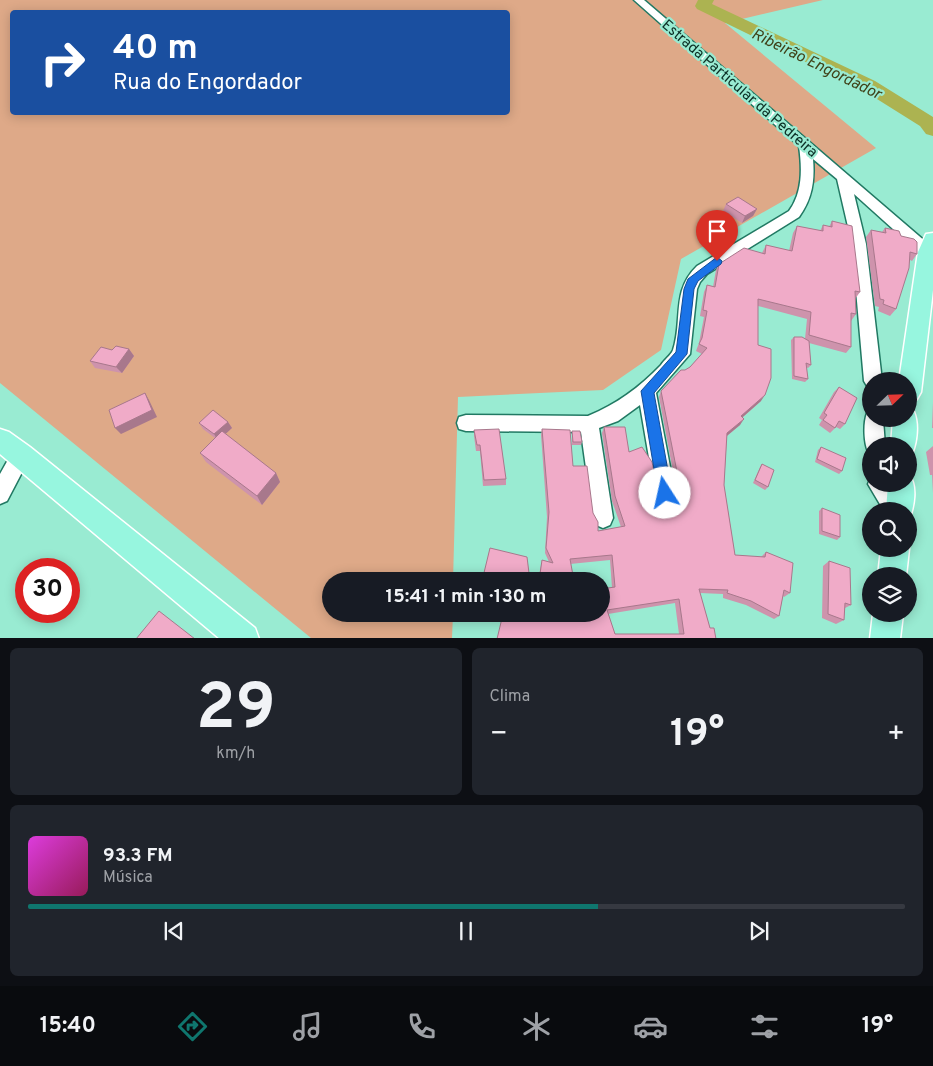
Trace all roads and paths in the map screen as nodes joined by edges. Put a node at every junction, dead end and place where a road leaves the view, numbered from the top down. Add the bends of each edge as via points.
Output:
1 (640, 0) edge
2 (806, 144) junction
3 (842, 175) junction
4 (930, 245) edge
5 (872, 372) edge
6 (912, 372) edge
7 (647, 391) junction
8 (466, 423) dead end
9 (589, 424) junction
10 (10, 448) edge
11 (665, 493) dead end
12 (0, 494) edge
13 (603, 518) dead end
14 (887, 622) edge
15 (244, 638) edge
16 (885, 638) edge

1 - 2 street, Estrada Particular da Pedreira
2 - 3 street, Estrada Particular da Pedreira
2 - 7 street via 809,172 802,206 693,279 681,354
3 - 4 street, Estrada Particular da Pedreira
3 - 5 street via 859,244
4 - 6 main road
7 - 9 street via 611,415
7 - 11 street
8 - 9 street
9 - 13 street
10 - 12 street
10 - 15 main road
14 - 16 main road

